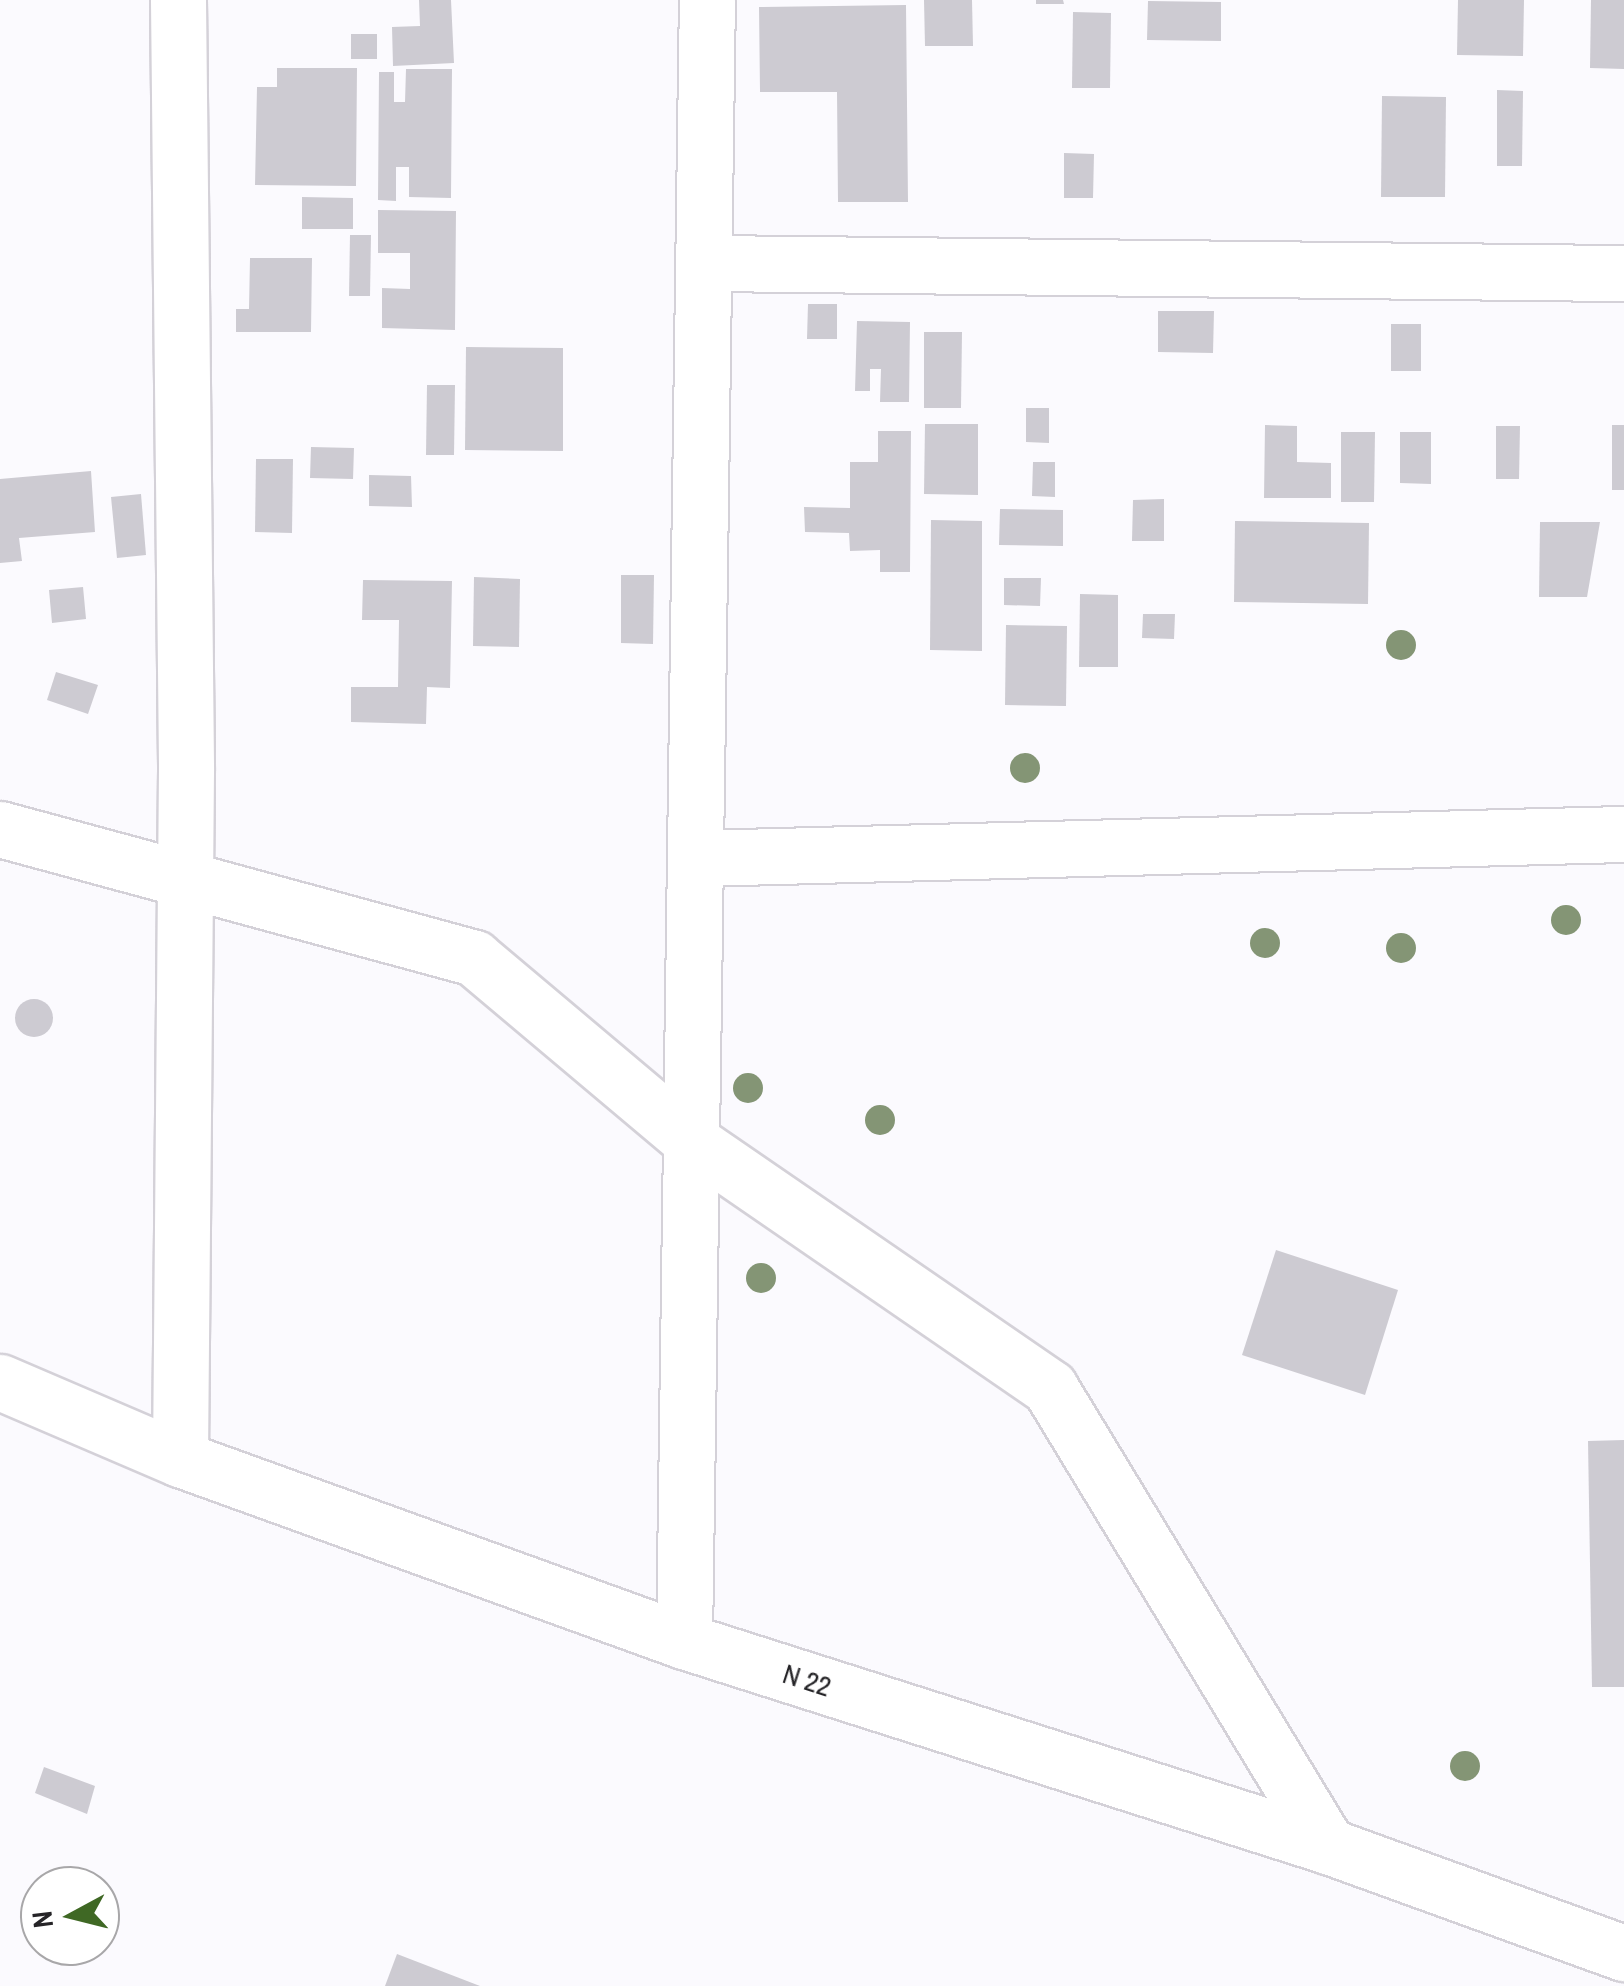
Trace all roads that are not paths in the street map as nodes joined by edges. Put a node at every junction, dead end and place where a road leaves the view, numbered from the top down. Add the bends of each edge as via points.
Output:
1 (178, 0) edge
2 (707, 0) edge
3 (708, 263) junction
4 (1624, 273) edge
5 (0, 829) edge
6 (1624, 834) edge
7 (700, 858) junction
8 (186, 874) junction
9 (694, 1143) junction
10 (0, 1382) edge
11 (180, 1460) junction
12 (684, 1641) junction
13 (1328, 1846) junction
14 (1624, 1953) edge

1 - 8 street
2 - 3 street
3 - 4 street
3 - 7 street
5 - 8 street
6 - 7 street
7 - 9 street
8 - 9 street via 474,958
8 - 11 street
9 - 12 street
9 - 13 street via 1050,1388
10 - 11 street, N 22 / N 22
11 - 12 street, N 22 / N 22
12 - 13 street, N 22 / N 22
13 - 14 street, N 22 / N 22

